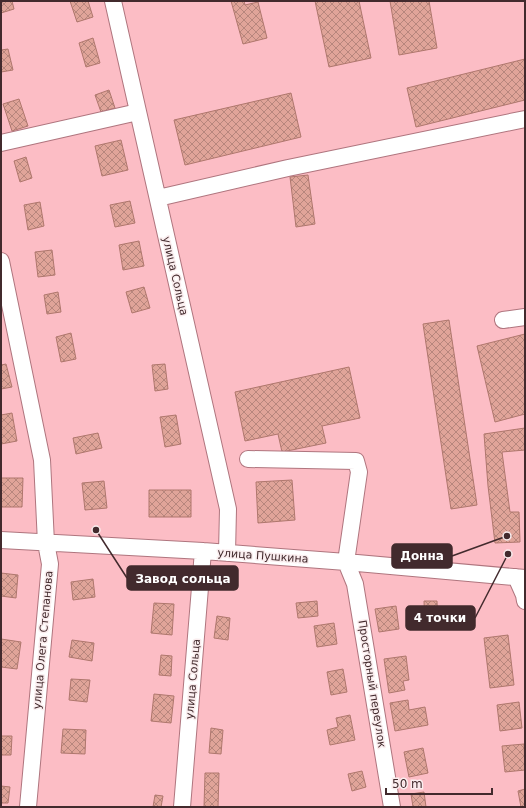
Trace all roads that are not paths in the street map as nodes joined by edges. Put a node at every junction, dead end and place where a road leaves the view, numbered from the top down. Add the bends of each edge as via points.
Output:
1 (113, 1) edge
2 (138, 112) junction
3 (525, 119) edge
4 (1, 143) edge
5 (158, 198) junction
6 (1, 261) edge
7 (525, 317) edge
8 (503, 320) dead end
9 (248, 459) dead end
10 (1, 540) edge
11 (46, 543) junction
12 (203, 551) junction
13 (227, 553) junction
14 (346, 562) junction
15 (520, 577) edge
16 (525, 601) edge
17 (28, 807) edge
18 (182, 807) edge
19 (392, 807) edge

1 - 2 street, улица Сольца
2 - 4 street
2 - 5 street, улица Сольца
3 - 5 street
5 - 13 street, улица Сольца via 228,509
6 - 11 street, улица Олега Степанова via 42,460
7 - 8 street
9 - 14 street via 356,460 359,472
10 - 11 street, улица Пушкина
11 - 12 street, улица Пушкина
11 - 17 street, улица Олега Степанова via 50,564
12 - 13 street, улица Пушкина
12 - 18 street, улица Сольца
13 - 14 street, улица Пушкина
14 - 15 street, улица Пушкина
14 - 19 street, Просторный переулок via 355,584
15 - 16 street

